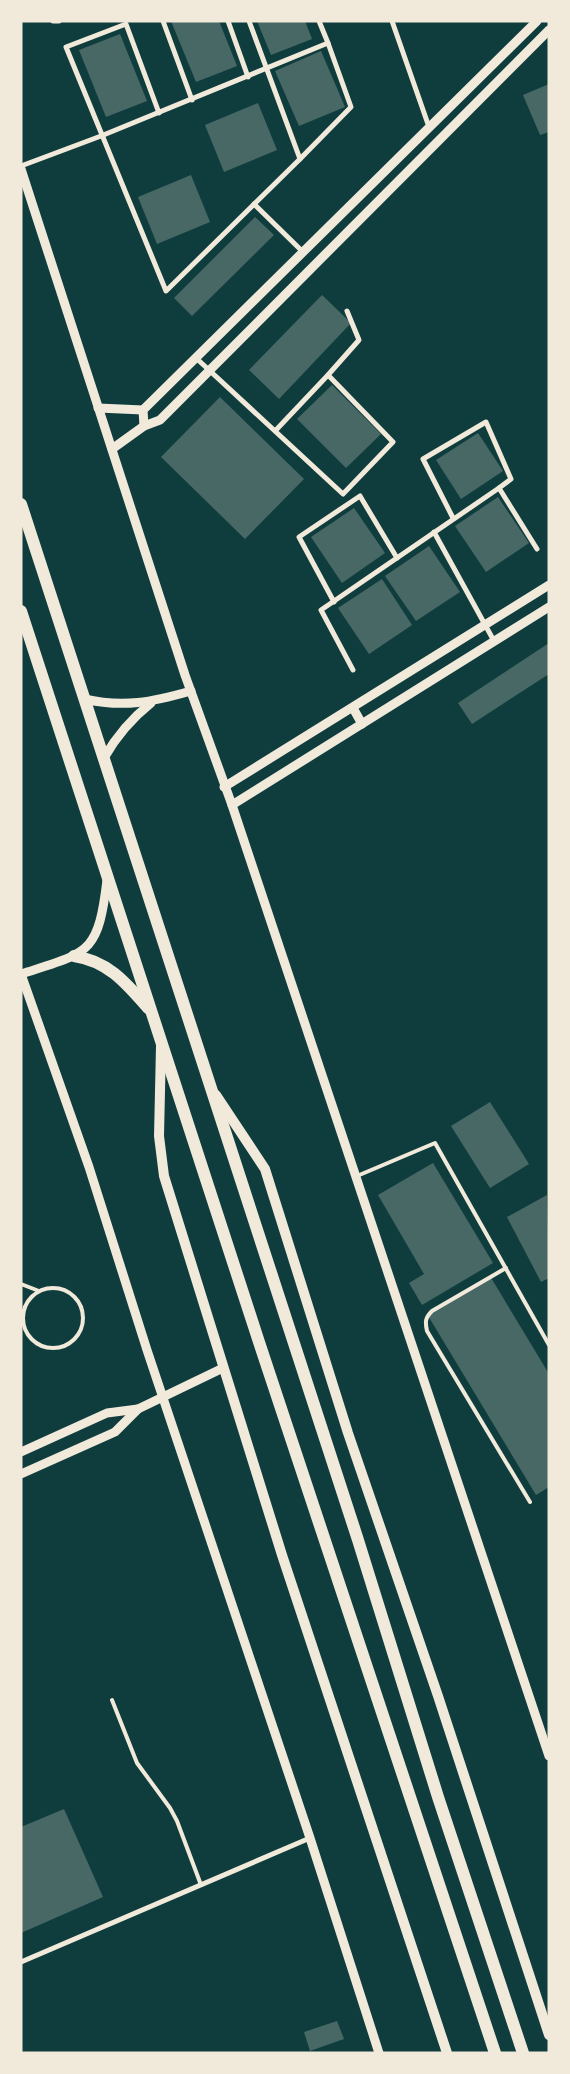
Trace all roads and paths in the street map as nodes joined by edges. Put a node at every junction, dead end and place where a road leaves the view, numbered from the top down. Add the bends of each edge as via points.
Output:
1 (53, 21) edge
2 (59, 21) edge
3 (163, 21) edge
4 (228, 21) edge
5 (249, 21) edge
6 (319, 21) edge
7 (392, 21) edge
8 (537, 21) edge
9 (549, 30) edge
10 (328, 44) junction
11 (266, 70) junction
12 (248, 78) junction
13 (192, 100) junction
14 (159, 113) junction
15 (429, 127) junction
16 (101, 136) junction
17 (300, 159) junction
18 (21, 167) edge
19 (254, 204) junction
20 (302, 250) junction
21 (346, 311) dead end
22 (196, 358) junction
23 (208, 371) junction
24 (328, 374) junction
25 (98, 408) junction
26 (143, 410) junction
27 (144, 426) junction
28 (276, 430) junction
29 (112, 449) junction
30 (499, 488) junction
31 (21, 504) edge
32 (453, 518) junction
33 (434, 532) junction
34 (537, 549) dead end
35 (397, 558) junction
36 (549, 585) edge
37 (334, 602) junction
38 (549, 607) edge
39 (21, 611) edge
40 (484, 626) junction
41 (494, 642) junction
42 (353, 670) dead end
43 (191, 691) junction
44 (84, 699) junction
45 (151, 702) junction
46 (353, 708) junction
47 (362, 724) junction
48 (104, 758) junction
49 (224, 787) junction
50 (232, 805) junction
51 (107, 875) junction
52 (74, 956) junction
53 (21, 974) edge
54 (152, 1014) junction
55 (161, 1040) junction
56 (212, 1088) junction
57 (355, 1177) junction
58 (506, 1268) junction
59 (21, 1284) edge
60 (39, 1291) junction
61 (21, 1329) edge
62 (28, 1335) junction
63 (549, 1345) edge
64 (223, 1368) junction
65 (162, 1396) junction
66 (138, 1409) junction
67 (21, 1452) edge
68 (21, 1474) edge
69 (530, 1502) dead end
70 (112, 1700) dead end
71 (549, 1756) edge
72 (310, 1838) junction
73 (201, 1886) junction
74 (21, 1962) edge
75 (549, 2035) edge
76 (379, 2053) edge
77 (447, 2053) edge
78 (495, 2053) edge
79 (523, 2053) edge

1 - 2 street
3 - 13 street
4 - 12 street
5 - 11 street
6 - 10 street
7 - 15 street
8 - 15 street
9 - 23 street
10 - 11 street
10 - 17 street via 351,107
11 - 12 street
11 - 17 street
12 - 13 street
13 - 14 street
14 - 16 street
14 - 16 street via 126,24 66,47
15 - 20 street
16 - 18 street
16 - 19 street via 166,291
17 - 19 street
18 - 25 street
19 - 20 street
20 - 22 street
21 - 24 street via 359,340
22 - 23 street
22 - 26 street
23 - 27 street via 160,420
23 - 28 street
24 - 28 street
24 - 28 street via 393,442 343,494
25 - 26 street
25 - 29 street
26 - 27 street
27 - 29 street
29 - 43 street
30 - 32 street
30 - 32 street via 511,480 486,422 423,459
30 - 34 street
31 - 44 main road
32 - 33 street
33 - 35 street
33 - 40 street
35 - 37 street
35 - 37 street via 360,496 300,537
36 - 40 street
37 - 42 street via 321,610
38 - 41 street
39 - 51 main road
40 - 41 street
40 - 46 street
41 - 47 street
43 - 45 street
43 - 49 street
44 - 45 street via 122,704
44 - 48 main road
45 - 48 street via 130,720
46 - 47 street
46 - 49 street
47 - 50 street
48 - 56 main road
49 - 50 street
50 - 57 street
51 - 52 street via 96,935
51 - 54 main road
52 - 53 street
52 - 54 main road via 92,959 108,968
53 - 65 street via 89,1167
54 - 55 main road
55 - 64 main road via 159,1136 164,1176
55 - 78 main road
56 - 75 main road via 265,1170 348,1433
56 - 79 main road
57 - 58 lane via 435,1143
57 - 71 street
58 - 63 lane
58 - 69 lane via 432,1311 425,1323
59 - 60 lane
60 - 62 lane via 32,1296 24,1311
60 - 62 lane via 56,1288 71,1294 81,1308 82,1324 74,1339 59,1347 42,1346
61 - 62 lane
64 - 65 street
64 - 77 main road
65 - 66 street
65 - 72 street
66 - 67 street via 107,1412
66 - 68 street via 115,1432
70 - 73 lane via 137,1763 177,1821
72 - 73 street
72 - 76 street
73 - 74 street

